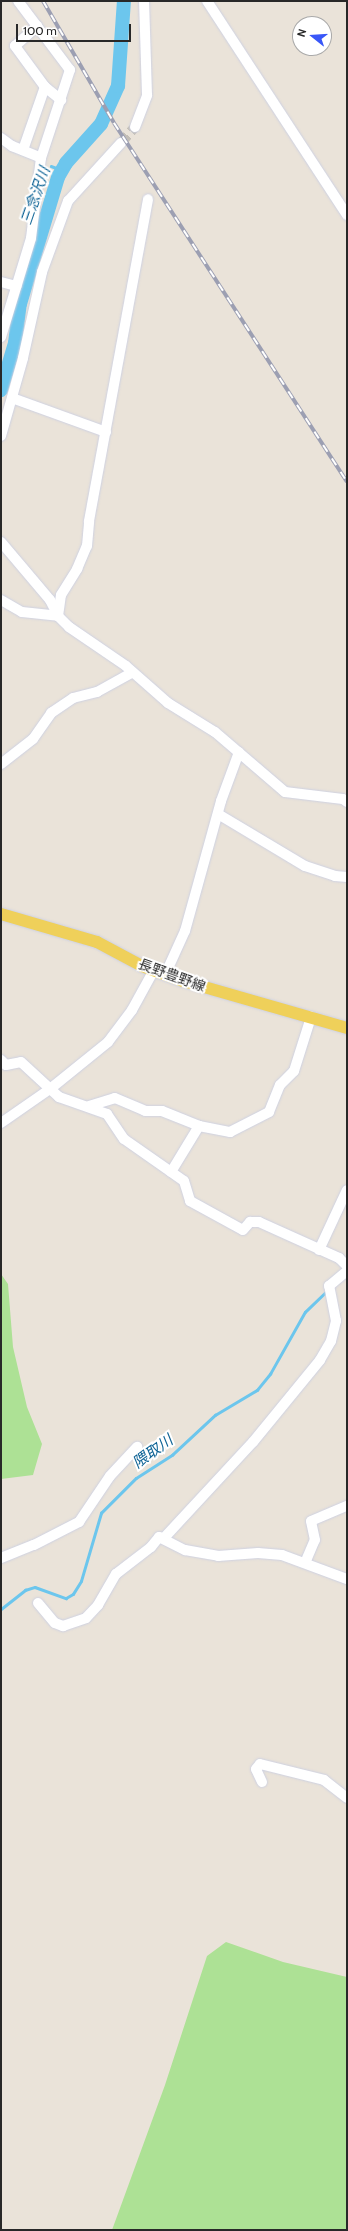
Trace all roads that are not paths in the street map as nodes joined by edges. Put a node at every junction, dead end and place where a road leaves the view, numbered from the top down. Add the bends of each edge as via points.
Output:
1 (18, 1) edge
2 (144, 1) edge
3 (207, 1) edge
4 (37, 26) junction
5 (45, 87) junction
6 (61, 100) junction
7 (135, 127) tunnel mouth
8 (1, 138) edge
9 (121, 143) tunnel mouth
10 (23, 150) junction
11 (41, 158) junction
12 (148, 199) dead end
13 (347, 215) edge
14 (1, 282) edge
15 (16, 286) junction
16 (1, 337) edge
17 (12, 398) junction
18 (106, 432) junction
19 (1, 436) edge
20 (1, 542) edge
21 (1, 600) edge
22 (58, 616) junction
23 (131, 673) junction
24 (239, 752) junction
25 (1, 764) edge
26 (347, 802) edge
27 (218, 814) junction
28 (347, 877) edge
29 (1, 914) edge
30 (154, 970) junction
31 (166, 975) junction
32 (311, 1018) junction
33 (347, 1028) edge
34 (1, 1060) edge
35 (50, 1090) junction
36 (89, 1106) junction
37 (1, 1123) edge
38 (199, 1126) junction
39 (171, 1172) junction
40 (347, 1190) edge
41 (319, 1250) junction
42 (347, 1266) edge
43 (347, 1271) edge
44 (137, 1447) dead end
45 (347, 1506) edge
46 (164, 1538) junction
47 (1, 1558) edge
48 (304, 1563) junction
49 (347, 1579) edge
50 (38, 1603) dead end
51 (262, 1782) dead end
52 (347, 1798) edge

1 - 4 street
2 - 7 street via 147,95
3 - 13 street
4 - 5 street via 15,46
4 - 6 street via 70,70
5 - 6 street
5 - 10 street
6 - 11 street
8 - 10 street
9 - 17 street via 68,201 42,272
10 - 11 street
11 - 15 street via 31,238
12 - 18 street
14 - 15 street
15 - 16 street
17 - 18 street
17 - 19 street
18 - 22 street via 89,520 87,546 77,569 60,595
20 - 22 street via 50,600
21 - 22 street via 22,612
22 - 23 street
23 - 24 street via 168,703 215,732
23 - 25 street via 97,692 73,698 51,713 33,739
24 - 26 street via 285,792 343,799
24 - 27 street
27 - 28 street via 305,866 335,876
27 - 31 street via 185,931
29 - 30 main road, 長野豊野線 via 97,942
30 - 31 main road, 長野豊野線
30 - 35 street via 132,1010 108,1042
31 - 32 main road, 長野豊野線
32 - 33 main road, 長野豊野線
32 - 38 street via 294,1071 280,1085 269,1112 230,1132
34 - 35 street via 6,1065 21,1062
35 - 36 street via 59,1097
35 - 37 street
36 - 38 street via 115,1098 145,1111 162,1111
36 - 39 street via 107,1114 124,1139
38 - 39 street
39 - 41 street via 184,1181 190,1201 243,1230 250,1222 259,1222
40 - 41 street
41 - 42 street via 339,1258
43 - 46 street via 329,1286 336,1321 331,1341 320,1360 253,1442
44 - 47 street via 110,1476 79,1522 34,1545
45 - 48 street via 319,1516 311,1522 315,1540
46 - 48 street via 185,1550 218,1556 274,1554
46 - 50 street via 159,1537 151,1547 116,1574 98,1605 86,1618 63,1626 55,1623
48 - 49 street
51 - 52 street via 256,1769 260,1764 324,1780

